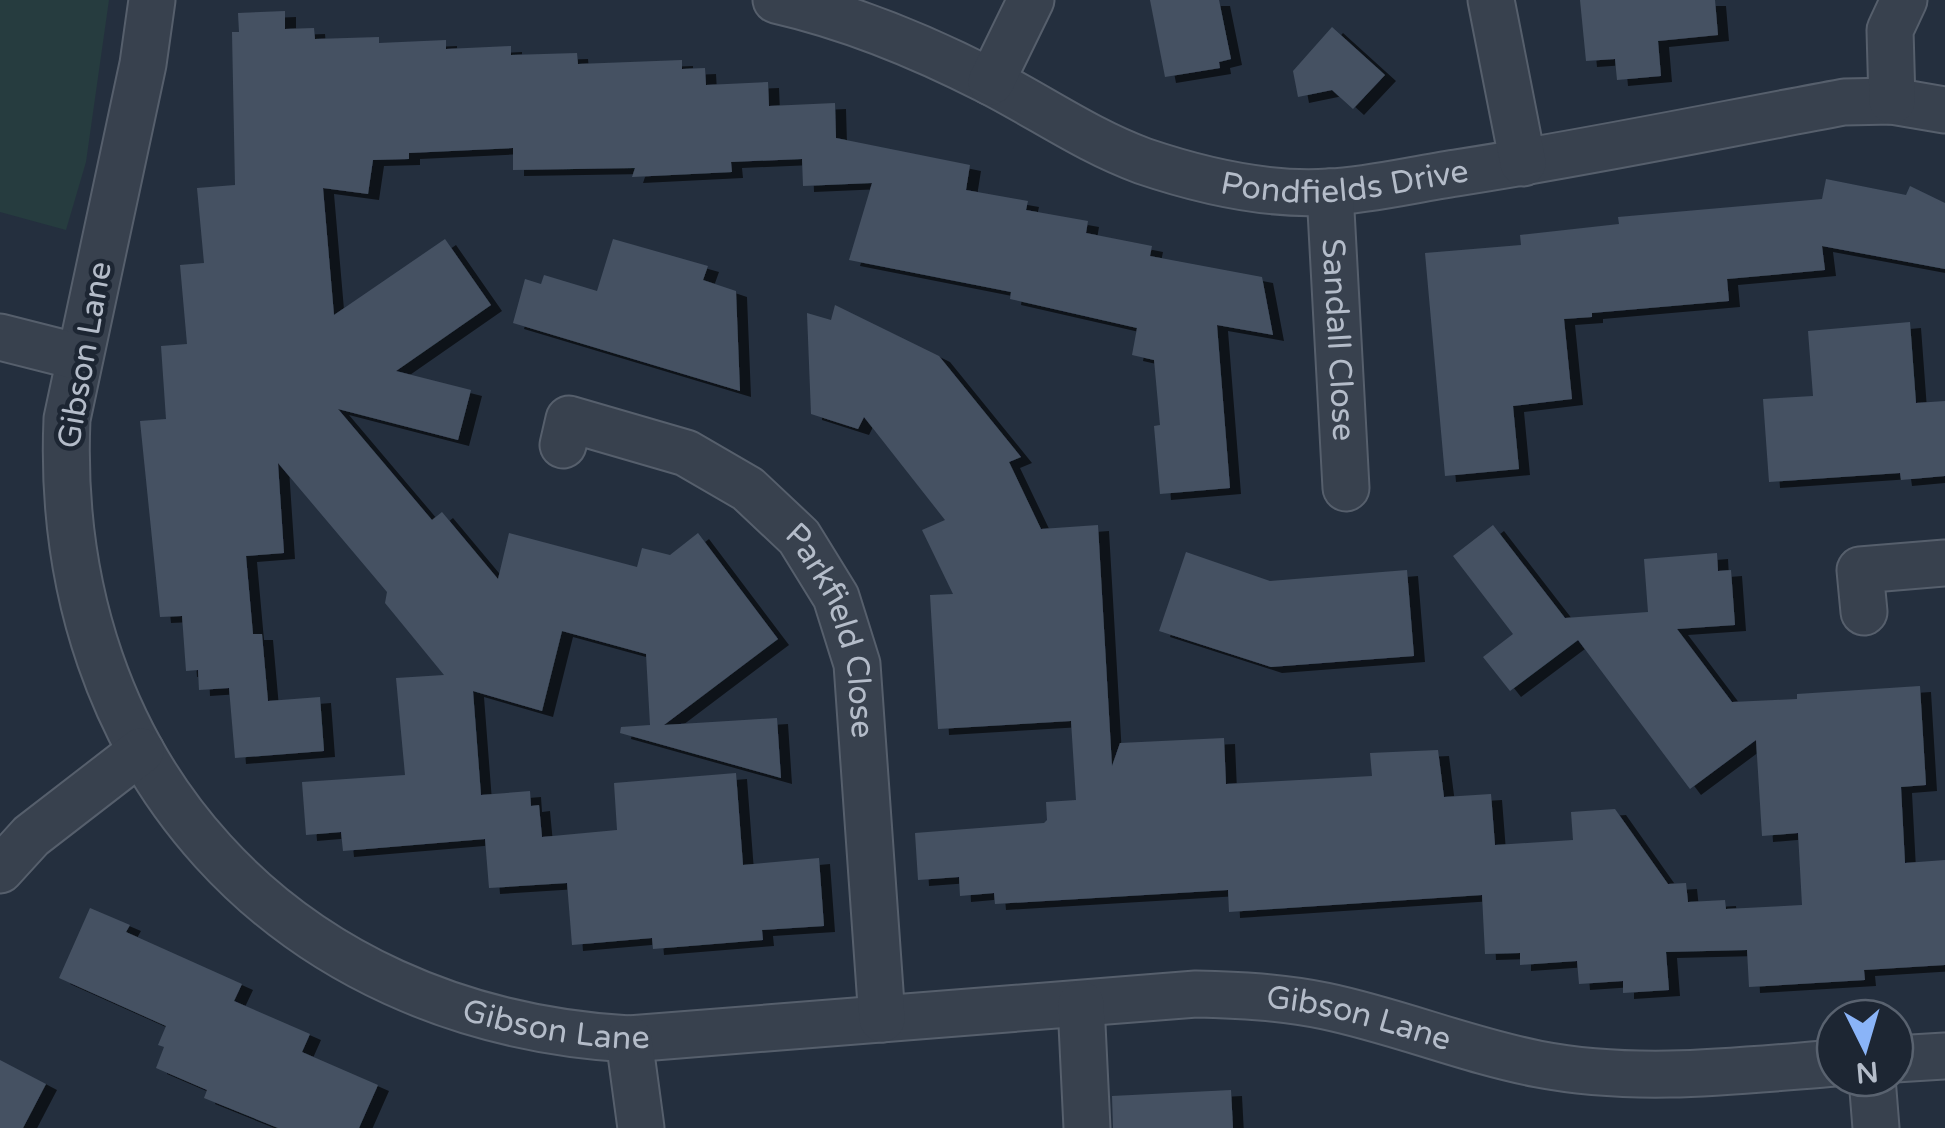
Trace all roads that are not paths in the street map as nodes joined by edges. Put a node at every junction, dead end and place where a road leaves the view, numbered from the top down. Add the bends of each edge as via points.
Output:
1 (152, 0) edge
2 (776, 0) edge
3 (1031, 0) edge
4 (1491, 0) edge
5 (1904, 0) edge
6 (990, 82) junction
7 (1892, 101) junction
8 (1945, 110) edge
9 (1523, 163) junction
10 (1330, 192) junction
11 (0, 337) edge
12 (79, 357) junction
13 (563, 445) dead end
14 (1346, 488) dead end
15 (1945, 563) edge
16 (1864, 612) dead end
17 (141, 751) junction
18 (0, 870) edge
19 (1080, 1004) junction
20 (882, 1019) junction
21 (629, 1039) junction
22 (1945, 1056) edge
23 (1915, 1058) edge
24 (1815, 1065) edge
25 (1874, 1098) edge
26 (640, 1128) edge
27 (1087, 1128) edge
28 (1876, 1128) edge

1 - 12 street, Gibson Lane
2 - 6 street, Pondfields Drive via 862,25
3 - 6 street
4 - 9 street
5 - 7 street via 1890,30
6 - 10 street, Pondfields Drive via 1104,145 1158,166 1253,188
7 - 8 street, Pondfields Drive
7 - 9 street, Pondfields Drive via 1844,102
9 - 10 street, Pondfields Drive
10 - 14 street, Sandall Close
11 - 12 street
12 - 17 street, Gibson Lane via 65,468 74,566 99,662
13 - 20 street, Parkfield Close via 569,419 686,453 774,512 827,582 857,664
15 - 16 street via 1860,570
17 - 18 street via 31,836
17 - 21 street, Gibson Lane via 230,868 346,960 482,1017
19 - 20 street, Gibson Lane
19 - 24 street, Gibson Lane via 1196,994 1282,999 1484,1052 1598,1072
19 - 27 street
20 - 21 street, Gibson Lane
21 - 26 street
22 - 23 street
25 - 28 street

